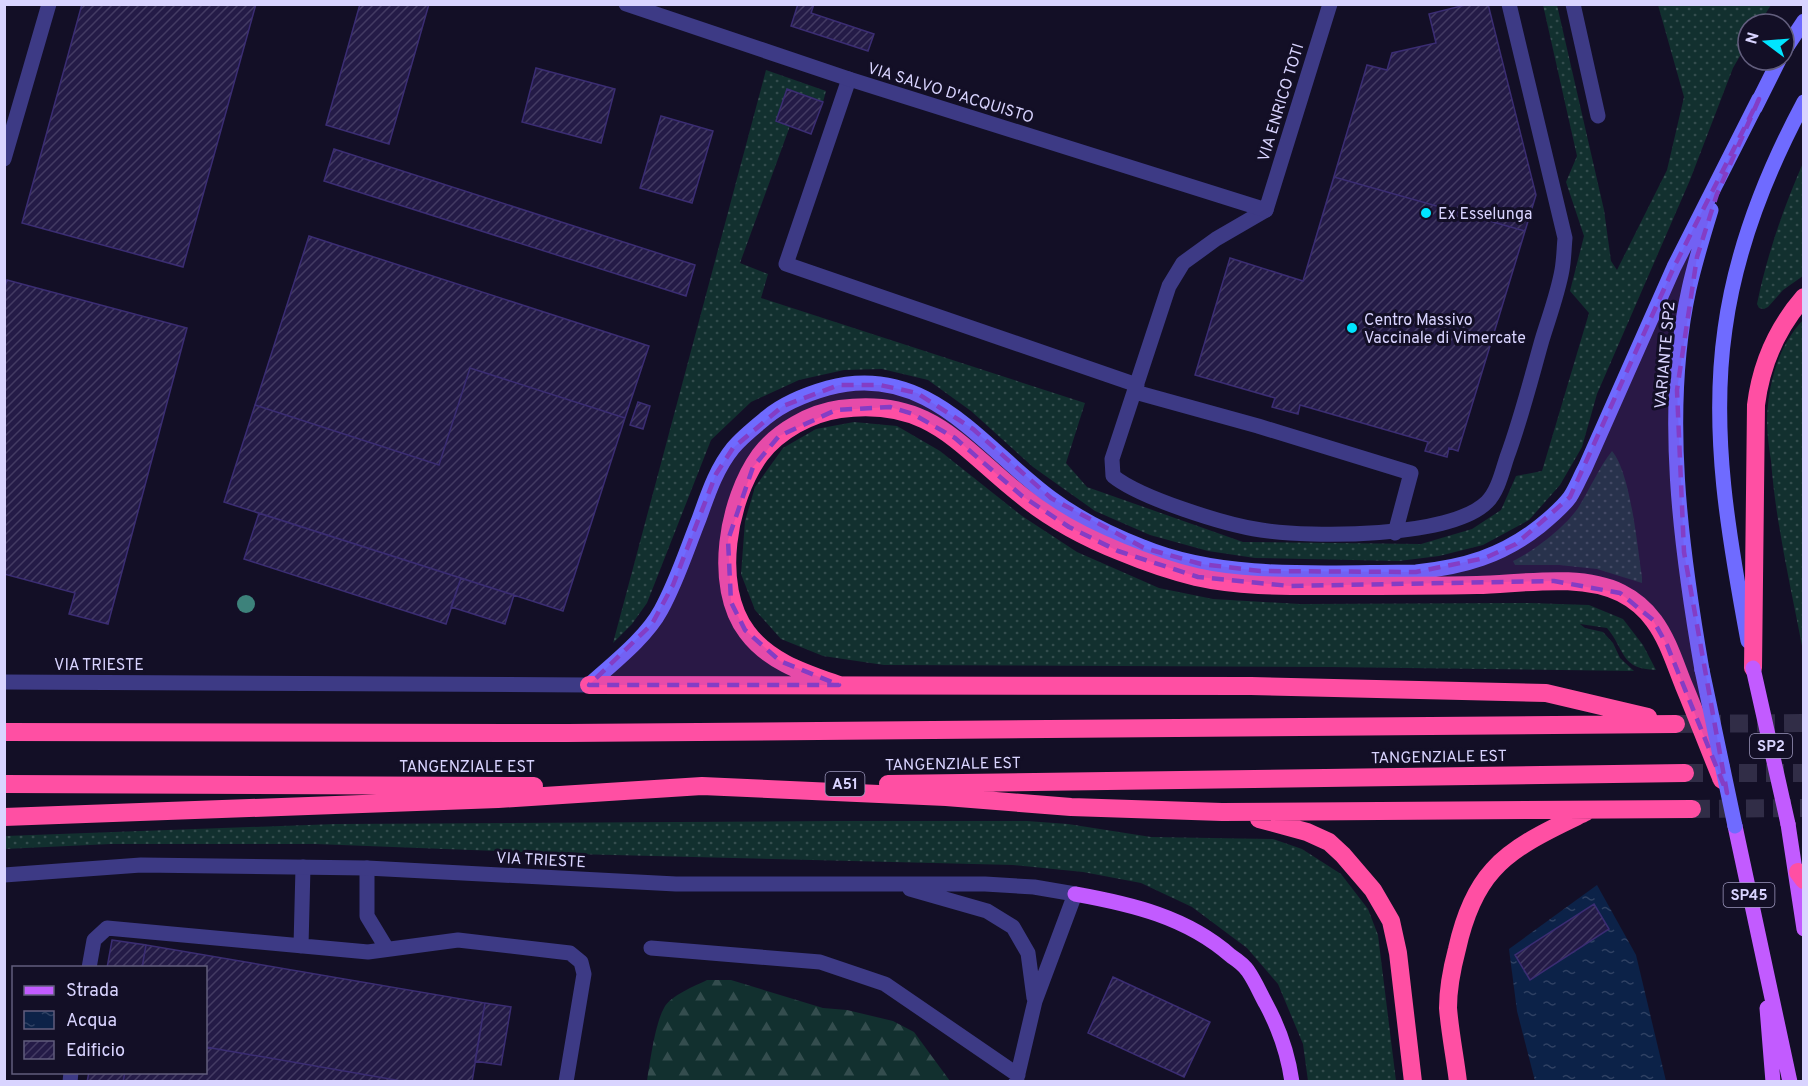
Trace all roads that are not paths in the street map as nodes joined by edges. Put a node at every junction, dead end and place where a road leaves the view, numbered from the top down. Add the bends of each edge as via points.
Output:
1 (49, 4) edge
2 (626, 4) edge
3 (1330, 4) edge
4 (1509, 4) edge
5 (1573, 4) edge
6 (1773, 72) edge
7 (849, 79) junction
8 (1759, 99) junction
9 (1803, 102) edge
10 (1598, 116) dead end
11 (4, 159) edge
12 (1266, 210) junction
13 (1803, 297) edge
14 (1136, 388) junction
15 (1395, 533) junction
16 (1753, 668) junction
17 (4, 682) edge
18 (589, 685) junction
19 (839, 685) junction
20 (4, 732) edge
21 (1685, 773) tunnel mouth
22 (4, 784) edge
23 (702, 786) junction
24 (1727, 793) junction
25 (1692, 808) tunnel mouth
26 (1593, 809) junction
27 (1222, 812) junction
28 (4, 817) edge
29 (1788, 824) junction
30 (303, 867) junction
31 (367, 868) junction
32 (4, 874) edge
33 (1801, 876) edge
34 (891, 884) junction
35 (1075, 894) junction
36 (1803, 894) edge
37 (1803, 929) edge
38 (301, 946) junction
39 (651, 948) dead end
40 (387, 950) junction
41 (1764, 964) junction
42 (89, 966) edge
43 (1035, 1000) junction
44 (1017, 1078) edge
45 (566, 1082) edge
46 (1292, 1082) edge
47 (1413, 1082) edge
48 (1458, 1082) edge
49 (1773, 1082) edge
50 (1790, 1082) edge

1 - 11 street
2 - 7 street, VIA SALVO D'ACQUISTO
3 - 12 street, VIA ENRICO TOTI
4 - 15 street via 1565,238 1562,270 1498,485 1487,502 1458,520
5 - 10 street
6 - 8 main road, VARIANTE SP2
7 - 12 street, VIA SALVO D'ACQUISTO
7 - 14 street via 786,264
8 - 18 main road via 1674,267 1570,497 1516,544 1485,558 1416,572 1260,572 1201,564 1144,548 1051,498 957,417 917,393 861,383 839,385 783,406 733,448 716,474 661,610 652,624
8 - 24 main road, VARIANTE SP2, bridge via 1717,194 1688,291 1676,424 1679,501 1691,610
9 - 16 main road, SP2 via 1769,172 1748,229 1732,288 1721,370 1720,426 1728,523
12 - 14 street via 1216,238 1183,263 1169,286
13 - 16 highway via 1769,350 1758,385
14 - 15 street via 1411,472
14 - 15 street via 1113,459 1113,476 1125,486 1176,506 1264,531
16 - 29 main road, SP2, bridge
17 - 18 street, VIA TRIESTE
18 - 19 highway
19 - 20 highway, TANGENZIALE EST via 1239,686 1546,693 1676,724 567,733
19 - 24 highway via 780,662 745,630 730,602 728,540 753,467 779,436 815,416 836,410 890,408 914,414 955,438 1022,496 1069,527 1118,551 1198,577 1259,586 1554,582 1599,586 1620,593 1653,620 1667,645
21 - 23 highway, TANGENZIALE EST / A51
22 - 23 highway, TANGENZIALE EST / A51
23 - 27 highway
23 - 28 highway via 498,799
24 - 41 main road, VARIANTE SP2 / SP45, bridge
25 - 26 highway
26 - 27 highway
26 - 48 highway via 1547,830 1512,855 1493,870 1470,905 1452,969 1448,1007
27 - 47 highway via 1307,831 1329,843 1373,890 1391,921 1398,953
29 - 33 main road, SP2
29 - 37 main road, SP45
30 - 31 street, VIA TRIESTE
30 - 32 street, VIA TRIESTE via 141,866
30 - 38 street
31 - 34 street, VIA TRIESTE via 676,885
31 - 40 street via 367,916
33 - 36 main road, SP2
34 - 35 street, VIA TRIESTE via 985,884
34 - 43 street via 987,911 1013,927 1028,953
35 - 43 street
35 - 46 main road via 1111,900 1173,919 1221,946 1247,969 1266,1004 1288,1059
38 - 40 street
38 - 42 street via 107,928 94,940
39 - 44 street via 820,962 885,984
40 - 45 street via 458,940 570,953 581,962 584,974
41 - 49 main road
41 - 50 main road, SP45
43 - 44 street

